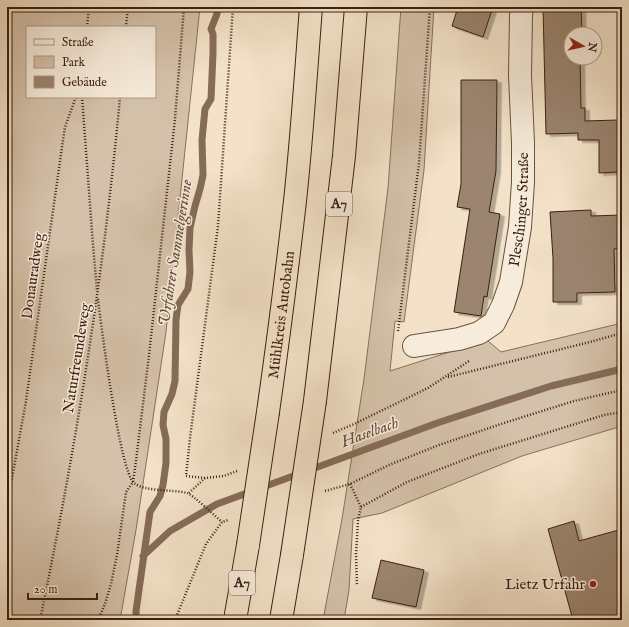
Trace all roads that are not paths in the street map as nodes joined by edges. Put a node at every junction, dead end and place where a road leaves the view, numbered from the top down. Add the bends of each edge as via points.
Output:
1 (310, 7) edge
2 (356, 7) edge
3 (522, 7) edge
4 (414, 346) road end
5 (235, 620) edge
6 (281, 620) edge

1 - 5 highway, Mühlkreis Autobahn / A7, bridge via 295,200 268,412
2 - 6 highway, A7, bridge via 344,156 315,401
3 - 4 street, Pleschinger Straße via 520,75 523,182 520,227 511,282 494,323 479,333

